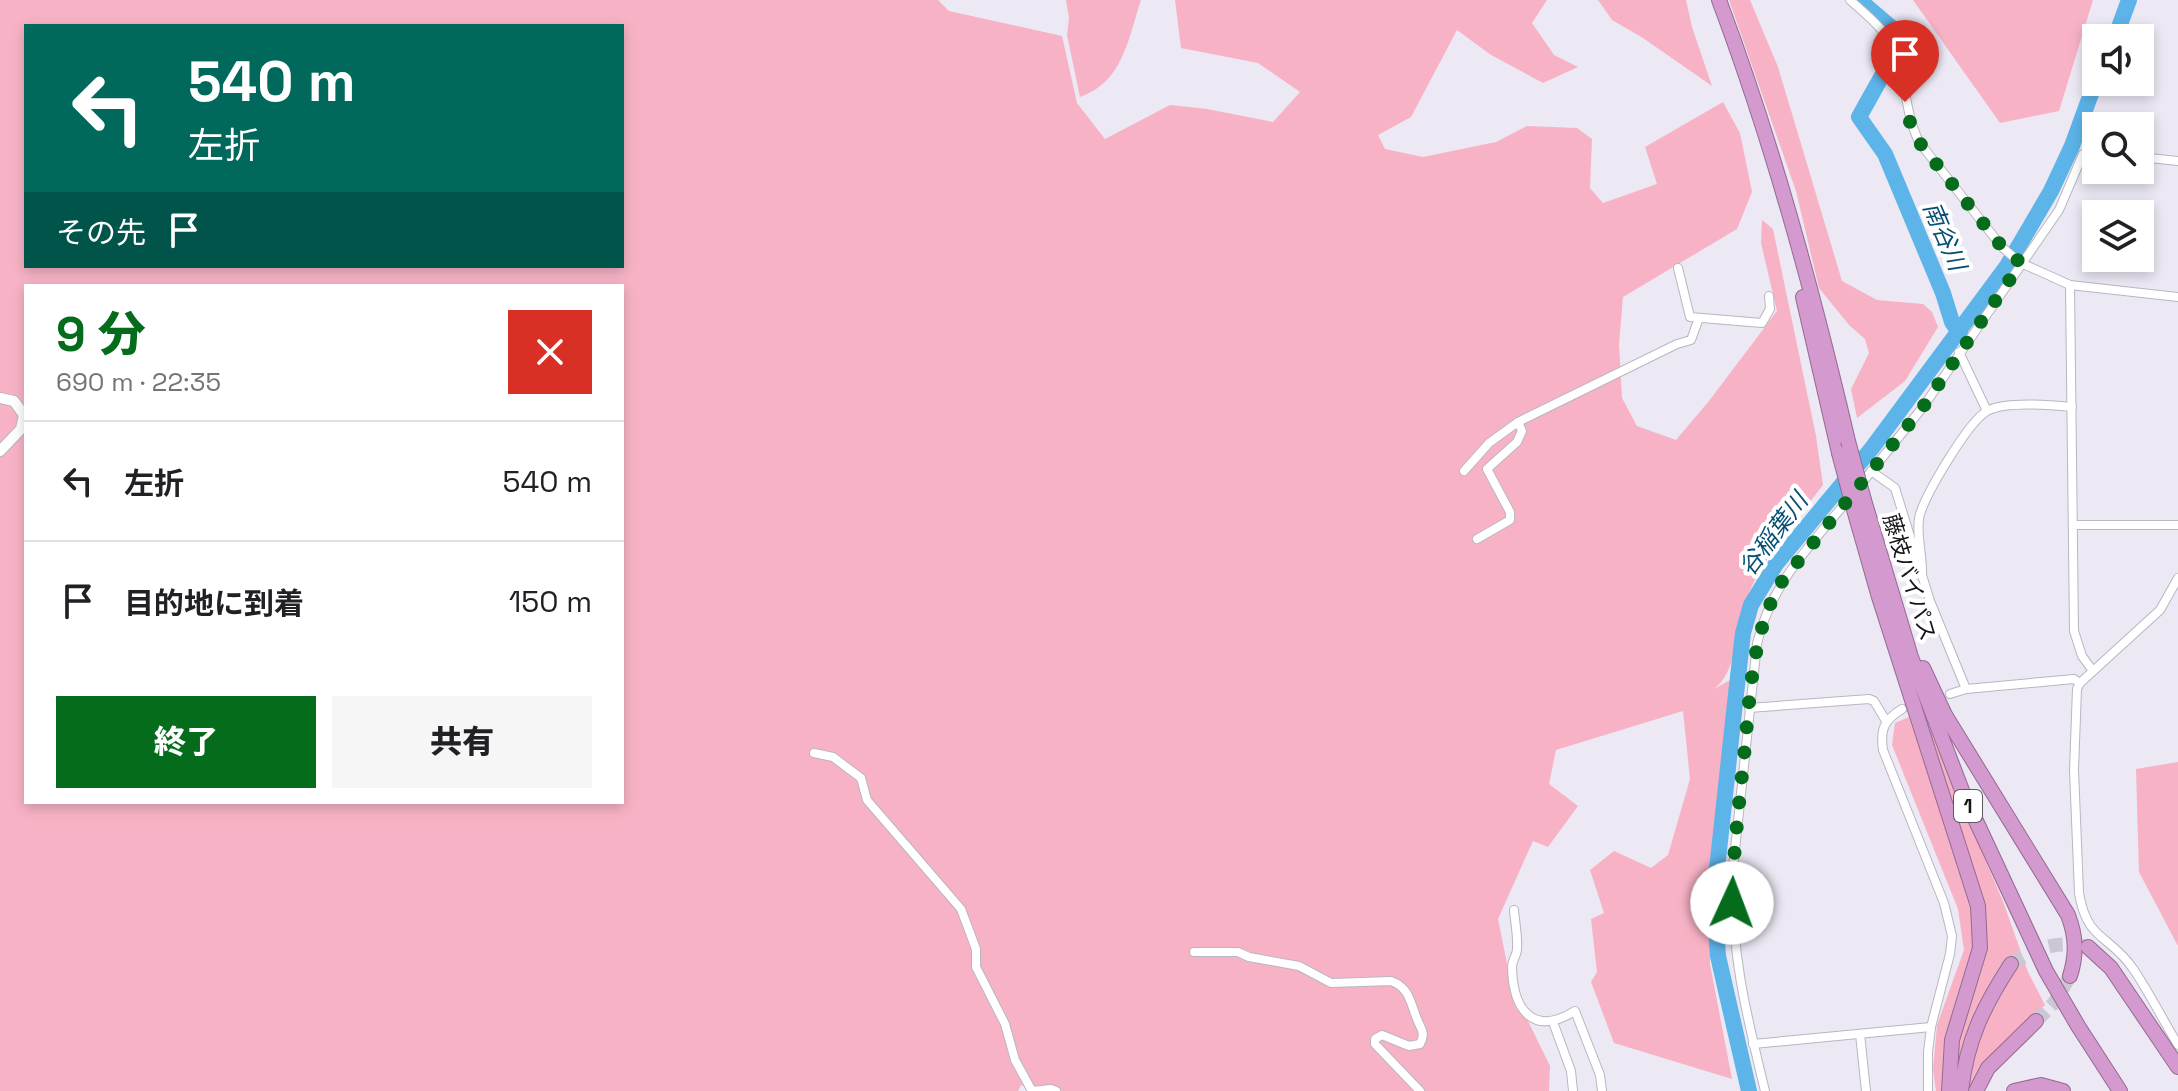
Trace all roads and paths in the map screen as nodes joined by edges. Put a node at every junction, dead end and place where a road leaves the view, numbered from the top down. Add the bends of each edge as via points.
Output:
1 (1719, 0) edge
2 (1850, 0) edge
3 (2082, 156) edge
4 (2154, 158) edge
5 (2178, 161) edge
6 (2020, 263) junction
7 (1678, 268) dead end
8 (2070, 285) junction
9 (1769, 296) dead end
10 (2178, 297) edge
11 (1699, 318) junction
12 (1959, 352) junction
13 (0, 398) edge
14 (2072, 407) junction
15 (1987, 411) junction
16 (1518, 422) junction
17 (0, 451) edge
18 (1464, 471) dead end
19 (1871, 471) junction
20 (1858, 503) junction
21 (2073, 525) junction
22 (2178, 525) edge
23 (1477, 539) dead end
24 (1922, 575) junction
25 (2178, 578) edge
26 (1894, 606) junction
27 (2093, 671) junction
28 (2080, 683) junction
29 (1966, 689) junction
30 (1950, 694) tunnel mouth
31 (1749, 708) junction
32 (1902, 709) tunnel mouth
33 (1886, 721) junction
34 (814, 753) dead end
35 (1514, 910) dead end
36 (2088, 947) dead end
37 (1194, 952) dead end
38 (2011, 964) tunnel mouth
39 (2070, 976) tunnel mouth
40 (2036, 1021) tunnel mouth
41 (1553, 1022) junction
42 (1931, 1027) junction
43 (1860, 1034) junction
44 (1753, 1044) junction
45 (2178, 1045) edge
46 (2178, 1067) edge
47 (1056, 1091) edge
48 (1420, 1091) edge
49 (1573, 1091) edge
50 (1602, 1091) edge
51 (1765, 1091) edge
52 (1866, 1091) edge
53 (1928, 1091) edge
54 (1949, 1091) edge
55 (1961, 1091) edge
56 (1976, 1091) edge
57 (2014, 1091) edge
58 (2063, 1091) edge
59 (2120, 1091) edge

1 - 20 highway, 藤枝バイパス / 1, bridge via 1769,143 1823,333
2 - 6 street via 1890,42 1919,142
3 - 6 street via 2059,210
4 - 5 street
6 - 8 street
6 - 12 street
7 - 11 street via 1690,317
8 - 10 street
8 - 14 street
9 - 11 street via 1770,309 1762,323
11 - 16 street via 1691,340
12 - 15 street
12 - 19 street
13 - 17 street via 14,401 24,415 21,429
14 - 15 street via 2032,403
14 - 21 street
15 - 24 street via 1953,449 1920,514
16 - 18 street
16 - 23 street via 1522,431 1517,442 1487,469 1510,520
19 - 24 street via 1895,488
19 - 31 street via 1770,601 1757,644
20 - 26 highway, 藤枝バイパス / 1
20 - 54 highway, 1 via 1879,597 1978,906 1980,948 1952,1040
21 - 22 street
21 - 27 street via 2074,631
24 - 29 street
25 - 27 street via 2160,610
26 - 39 highway, 1 via 1945,715 2068,915 2075,949
26 - 59 highway, 藤枝バイパス / 1 via 1984,841 2061,1000
27 - 28 street
28 - 29 street via 2074,679
28 - 45 street via 2074,770 2082,911 2087,925 2134,969
29 - 30 street
31 - 33 street via 1869,699
31 - 44 street via 1732,903 1737,970
32 - 33 street
33 - 42 street via 1883,750 1949,920 1950,954
34 - 47 street via 833,757 861,778 867,800 961,909 976,949 976,967 1005,1024 1015,1060 1032,1091
35 - 41 street via 1517,952 1512,968 1521,1004 1540,1023
36 - 46 highway via 2111,968
37 - 48 street via 1238,952 1299,966 1331,983 1399,984 1412,999 1423,1038 1409,1046 1382,1035 1375,1044
38 - 55 highway via 1971,1038
40 - 56 highway via 1988,1068
41 - 49 street
41 - 50 street via 1575,1011
42 - 43 street
42 - 53 street
43 - 44 street
43 - 52 street
44 - 51 street
57 - 58 highway via 2041,1085

